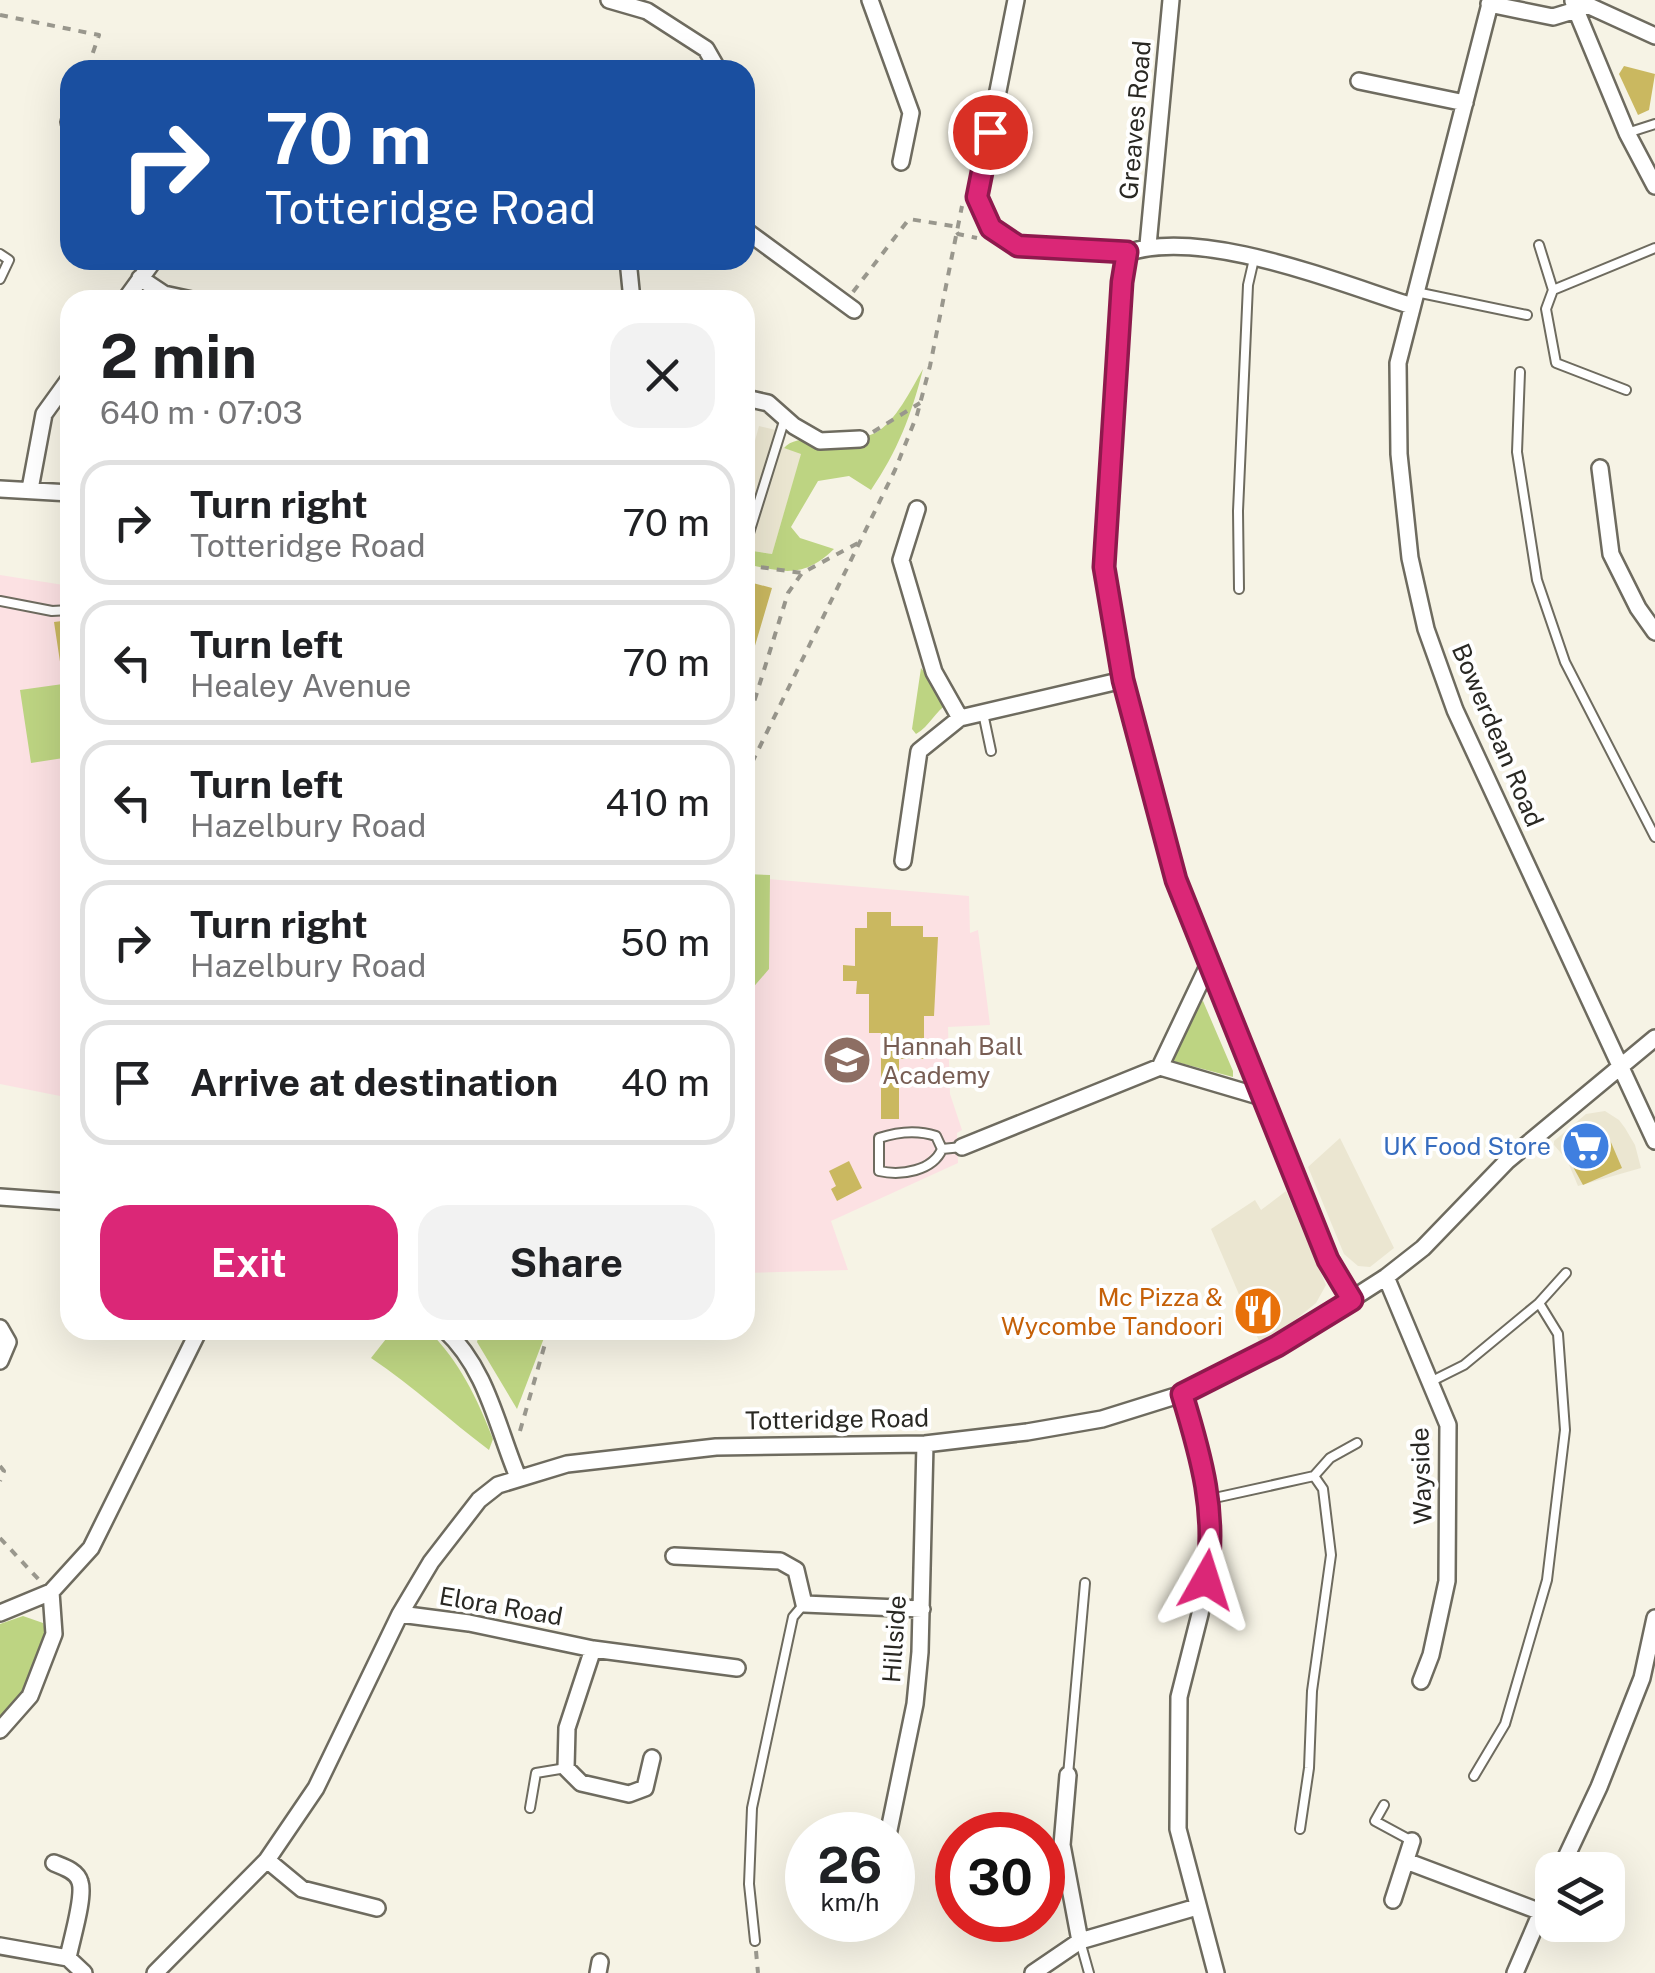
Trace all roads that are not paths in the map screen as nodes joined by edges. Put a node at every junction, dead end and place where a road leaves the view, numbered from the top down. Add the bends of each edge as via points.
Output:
1 (609, 0) edge
2 (870, 0) edge
3 (1016, 0) edge
4 (1171, 0) edge
5 (1490, 2) edge
6 (1575, 5) edge
7 (1655, 36) edge
8 (712, 60) edge
9 (1359, 81) dead end
10 (1465, 102) junction
11 (1655, 124) edge
12 (1628, 133) junction
13 (901, 162) dead end
14 (1655, 186) edge
15 (755, 237) edge
16 (1148, 245) junction
17 (1539, 245) dead end
18 (1655, 248) edge
19 (1127, 252) junction
20 (0, 254) edge
21 (1255, 257) junction
22 (146, 270) edge
23 (140, 278) junction
24 (0, 279) edge
25 (131, 290) edge
26 (158, 290) edge
27 (1553, 290) junction
28 (1414, 299) junction
29 (849, 307) road end
30 (1527, 315) dead end
31 (1520, 372) dead end
32 (1626, 390) dead end
33 (60, 392) edge
34 (755, 400) edge
35 (785, 418) junction
36 (860, 440) road end
37 (1600, 468) dead end
38 (0, 489) edge
39 (30, 489) junction
40 (60, 492) edge
41 (918, 508) dead end
42 (755, 514) edge
43 (1239, 588) dead end
44 (0, 601) edge
45 (60, 610) edge
46 (1655, 632) edge
47 (1123, 680) junction
48 (983, 712) junction
49 (960, 718) junction
50 (991, 751) dead end
51 (1655, 837) edge
52 (903, 861) dead end
53 (1208, 966) junction
54 (1655, 1038) edge
55 (1160, 1067) junction
56 (1623, 1068) junction
57 (1265, 1098) junction
58 (1655, 1141) edge
59 (962, 1147) joint
60 (942, 1149) junction
61 (0, 1197) edge
62 (60, 1201) edge
63 (1566, 1273) dead end
64 (1386, 1278) junction
65 (1352, 1300) junction
66 (1540, 1304) junction
67 (0, 1328) edge
68 (194, 1340) edge
69 (457, 1340) edge
70 (0, 1361) edge
71 (1432, 1381) junction
72 (1182, 1394) junction
73 (1356, 1442) dead end
74 (925, 1444) junction
75 (515, 1470) junction
76 (1314, 1476) junction
77 (1210, 1499) junction
78 (674, 1556) dead end
79 (1085, 1583) dead end
80 (50, 1592) junction
81 (804, 1604) junction
82 (922, 1610) junction
83 (0, 1613) edge
84 (400, 1614) junction
85 (1655, 1618) edge
86 (593, 1649) junction
87 (737, 1668) dead end
88 (1421, 1682) dead end
89 (0, 1730) edge
90 (652, 1758) dead end
91 (566, 1768) junction
92 (1068, 1775) joint
93 (1474, 1776) dead end
94 (1384, 1805) dead end
95 (530, 1808) dead end
96 (893, 1812) edge
97 (1300, 1829) dead end
98 (1412, 1841) joint
99 (1569, 1852) edge
100 (266, 1860) junction
101 (1406, 1860) junction
102 (54, 1862) dead end
103 (1393, 1900) dead end
104 (1197, 1907) junction
105 (1535, 1910) edge
106 (378, 1925) dead end
107 (1535, 1926) edge
108 (755, 1941) road end
109 (1080, 1941) junction
110 (0, 1946) edge
111 (68, 1958) junction
112 (84, 1973) edge
113 (155, 1973) edge
114 (1033, 1973) edge
115 (1089, 1973) edge
116 (1216, 1973) edge
117 (1515, 1973) edge

1 - 8 street via 647,11 706,49
2 - 13 street via 910,113
3 - 19 street via 977,197 991,228 1018,246
4 - 16 street, Greaves Road
5 - 6 street, Bowerdean Road via 1552,17
5 - 10 street, Bowerdean Road
6 - 7 street, Bowerdean Road
6 - 12 street
9 - 10 street
10 - 28 street, Bowerdean Road
11 - 12 lane
12 - 14 street
15 - 29 street
16 - 19 street
16 - 21 street
17 - 27 lane
18 - 27 lane
19 - 47 street via 1104,567
20 - 24 lane via 9,260
21 - 28 street
21 - 43 lane via 1247,304
22 - 23 street
23 - 25 street
23 - 26 street
27 - 32 lane via 1546,309 1556,363
28 - 30 lane
28 - 56 street, Bowerdean Road via 1398,363 1399,454 1426,629 1455,710
31 - 51 lane via 1517,452 1536,580 1565,662
33 - 39 street via 44,414
34 - 35 street
35 - 36 street via 820,441
35 - 42 lane
37 - 46 street via 1611,554
38 - 39 street
39 - 40 street
41 - 49 street via 901,560 934,672
44 - 45 lane
47 - 48 street
47 - 53 street via 1176,880
48 - 49 street
48 - 50 lane
49 - 52 street via 919,751
53 - 55 street
53 - 57 street
54 - 56 street, Totteridge Road
55 - 57 street
55 - 59 street
56 - 58 street, Bowerdean Road
56 - 64 street, Totteridge Road via 1507,1160
57 - 65 street via 1328,1260
59 - 60 lane
60 - 60 lane via 936,1136 924,1132 890,1134 879,1138 879,1171 926,1166
61 - 62 street
63 - 66 lane
64 - 65 street, Totteridge Road
64 - 71 street, Wayside
65 - 72 street, Totteridge Road
66 - 71 lane via 1464,1366
66 - 93 lane via 1558,1334 1565,1430 1547,1580 1505,1724
67 - 70 street via 8,1342
68 - 80 street via 91,1548
69 - 75 street via 501,1423
71 - 88 street, Wayside via 1448,1425 1447,1580
72 - 74 street, Totteridge Road via 1102,1419
72 - 77 street
73 - 76 lane
74 - 75 street, Totteridge Road via 716,1447
74 - 82 street, Hillside
75 - 84 street, Totteridge Road via 479,1500
76 - 77 lane
76 - 97 lane via 1323,1489 1330,1555
77 - 104 street via 1212,1546 1180,1697 1178,1829
78 - 81 street via 780,1561 796,1570
79 - 92 lane
80 - 83 street
80 - 89 street via 54,1634 30,1696
81 - 82 street
81 - 108 lane via 793,1617 752,1808
82 - 96 street, Hillside via 915,1704
84 - 86 street, Elora Road
84 - 100 street, Totteridge Road via 316,1788
85 - 99 street via 1642,1678
86 - 87 street, Elora Road
86 - 91 street, Elora Road via 567,1728
90 - 91 street via 645,1788 629,1794 581,1783
91 - 95 lane via 536,1774
92 - 109 street via 1062,1845
94 - 98 lane via 1375,1822
98 - 101 street
100 - 106 street via 302,1889 382,1904
100 - 113 street, Totteridge Road
101 - 103 street
101 - 105 street
102 - 111 street via 80,1881
104 - 109 street
104 - 116 street
107 - 117 street
109 - 114 street
109 - 115 lane
110 - 111 street
111 - 112 street

